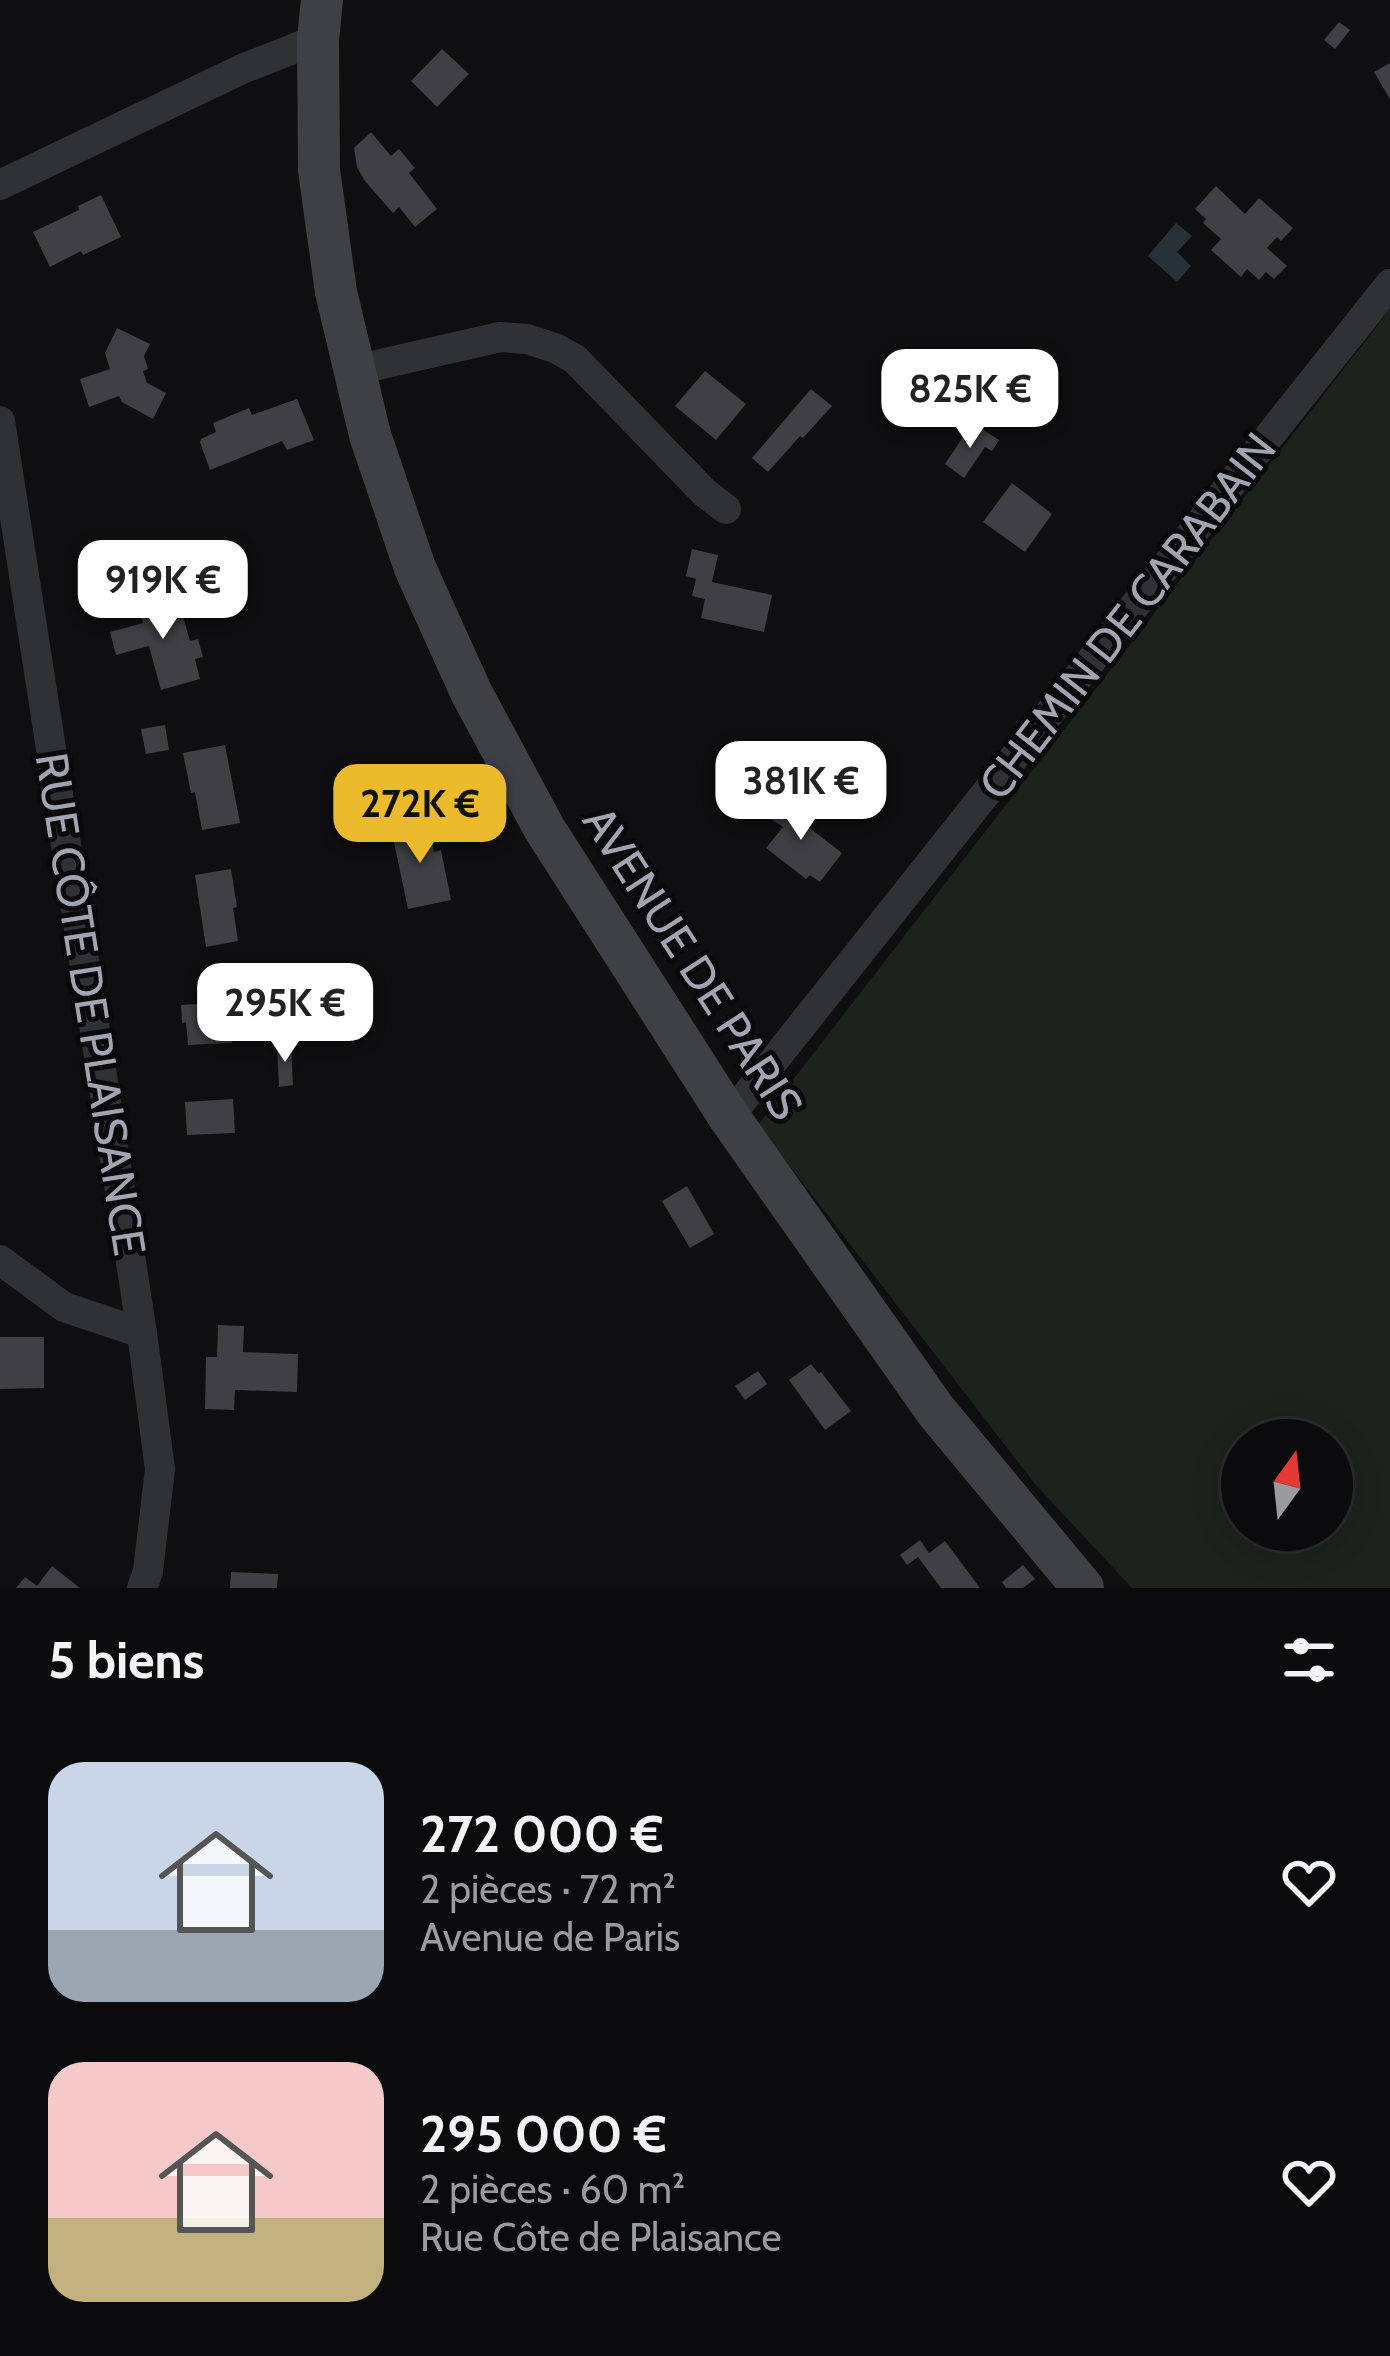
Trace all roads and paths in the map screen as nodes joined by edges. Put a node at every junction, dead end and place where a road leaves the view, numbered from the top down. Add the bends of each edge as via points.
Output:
1 (320, 19) edge
2 (0, 184) edge
3 (1390, 284) edge
4 (355, 370) junction
5 (0, 421) edge
6 (725, 509) dead end
7 (729, 1117) junction
8 (0, 1261) edge
9 (142, 1333) junction
10 (142, 1588) edge
11 (1083, 1588) edge

1 - 2 street via 242,69
1 - 4 main road, AVENUE DE PARIS via 320,170
3 - 7 street, CHEMIN DE CARABAIN
4 - 6 street via 500,338 555,348
4 - 7 main road, AVENUE DE PARIS via 415,568 471,692 544,828
5 - 9 street, RUE CÔTE DE PLAISANCE
7 - 11 main road, AVENUE DE PARIS via 936,1411
8 - 9 street via 64,1307
9 - 10 street, RUE CÔTE DE PLAISANCE via 160,1469

